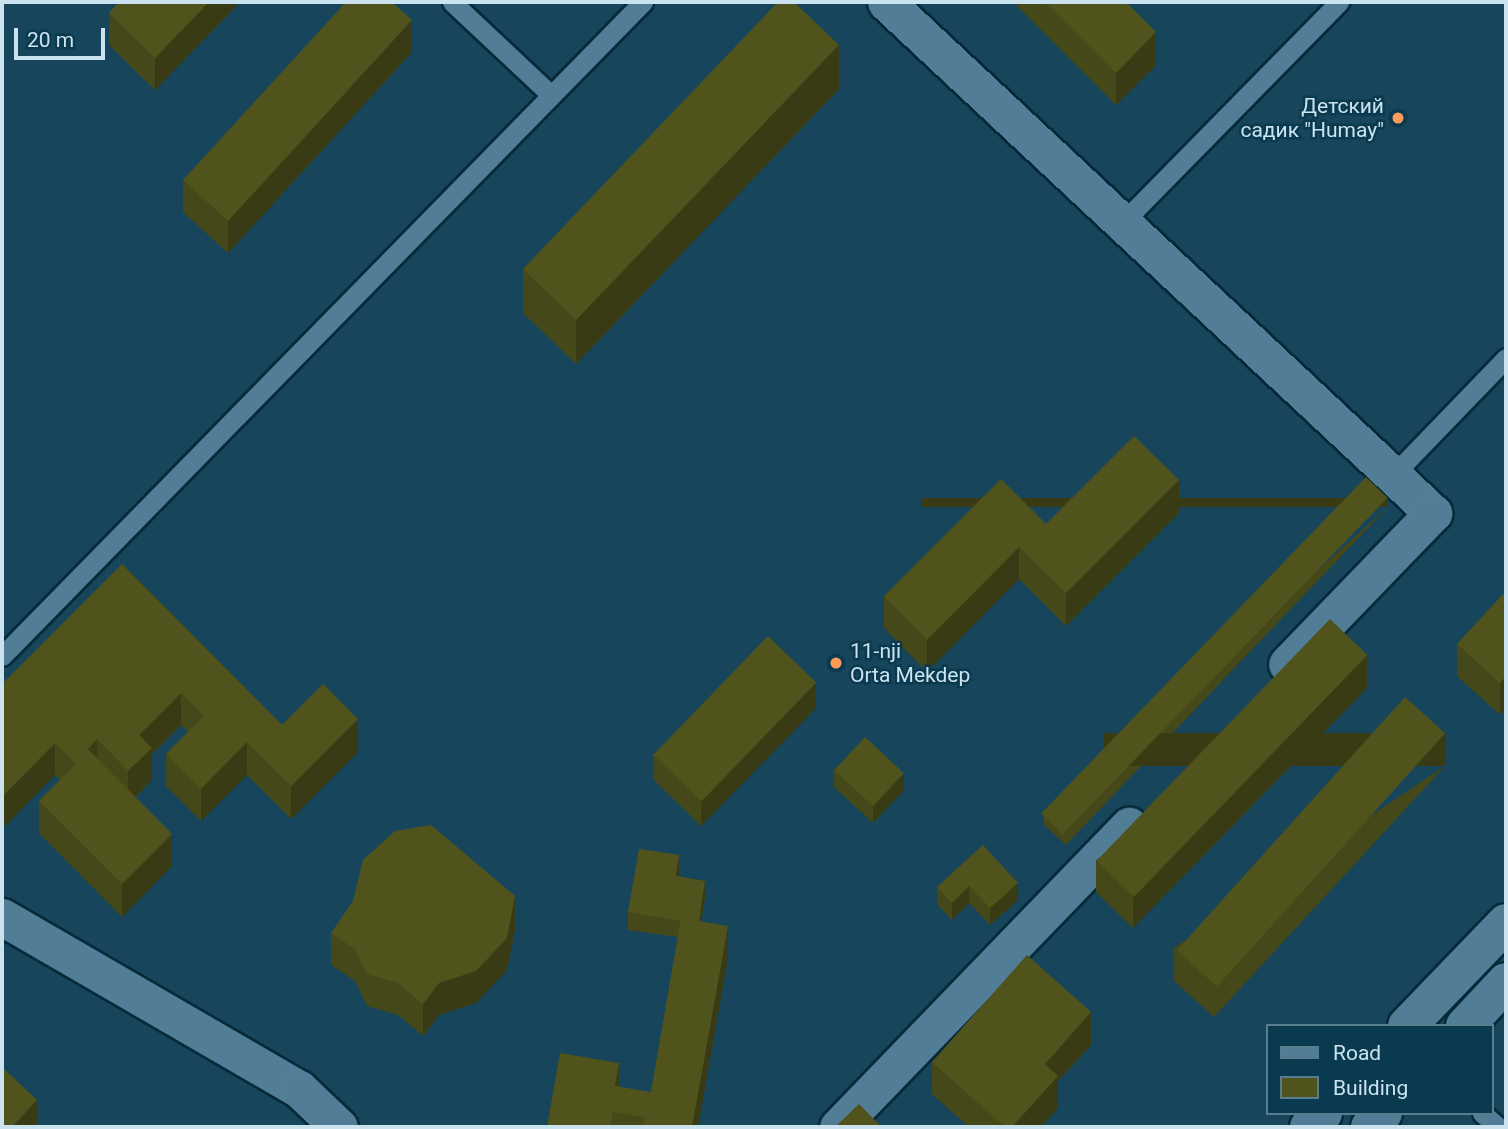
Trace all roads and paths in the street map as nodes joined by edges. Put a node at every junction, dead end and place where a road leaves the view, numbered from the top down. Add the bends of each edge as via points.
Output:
1 (452, 2) edge
2 (643, 2) edge
3 (887, 2) edge
4 (1339, 2) edge
5 (551, 95) junction
6 (1122, 223) junction
7 (1506, 358) edge
8 (1392, 476) junction
9 (2, 656) edge
10 (1259, 692) edge
11 (1153, 802) edge
12 (2, 917) edge
13 (1506, 923) edge
14 (1506, 982) edge
15 (1409, 1024) edge
16 (1467, 1024) edge
17 (1484, 1115) edge
18 (339, 1127) edge
19 (838, 1127) edge
20 (1498, 1127) edge

1 - 5 lane
2 - 5 lane
3 - 6 street
4 - 6 lane
5 - 9 lane
6 - 8 street
7 - 8 lane
8 - 10 street via 1433,513
11 - 19 street
12 - 18 street via 299,1089
13 - 15 street
14 - 16 street
17 - 20 lane

